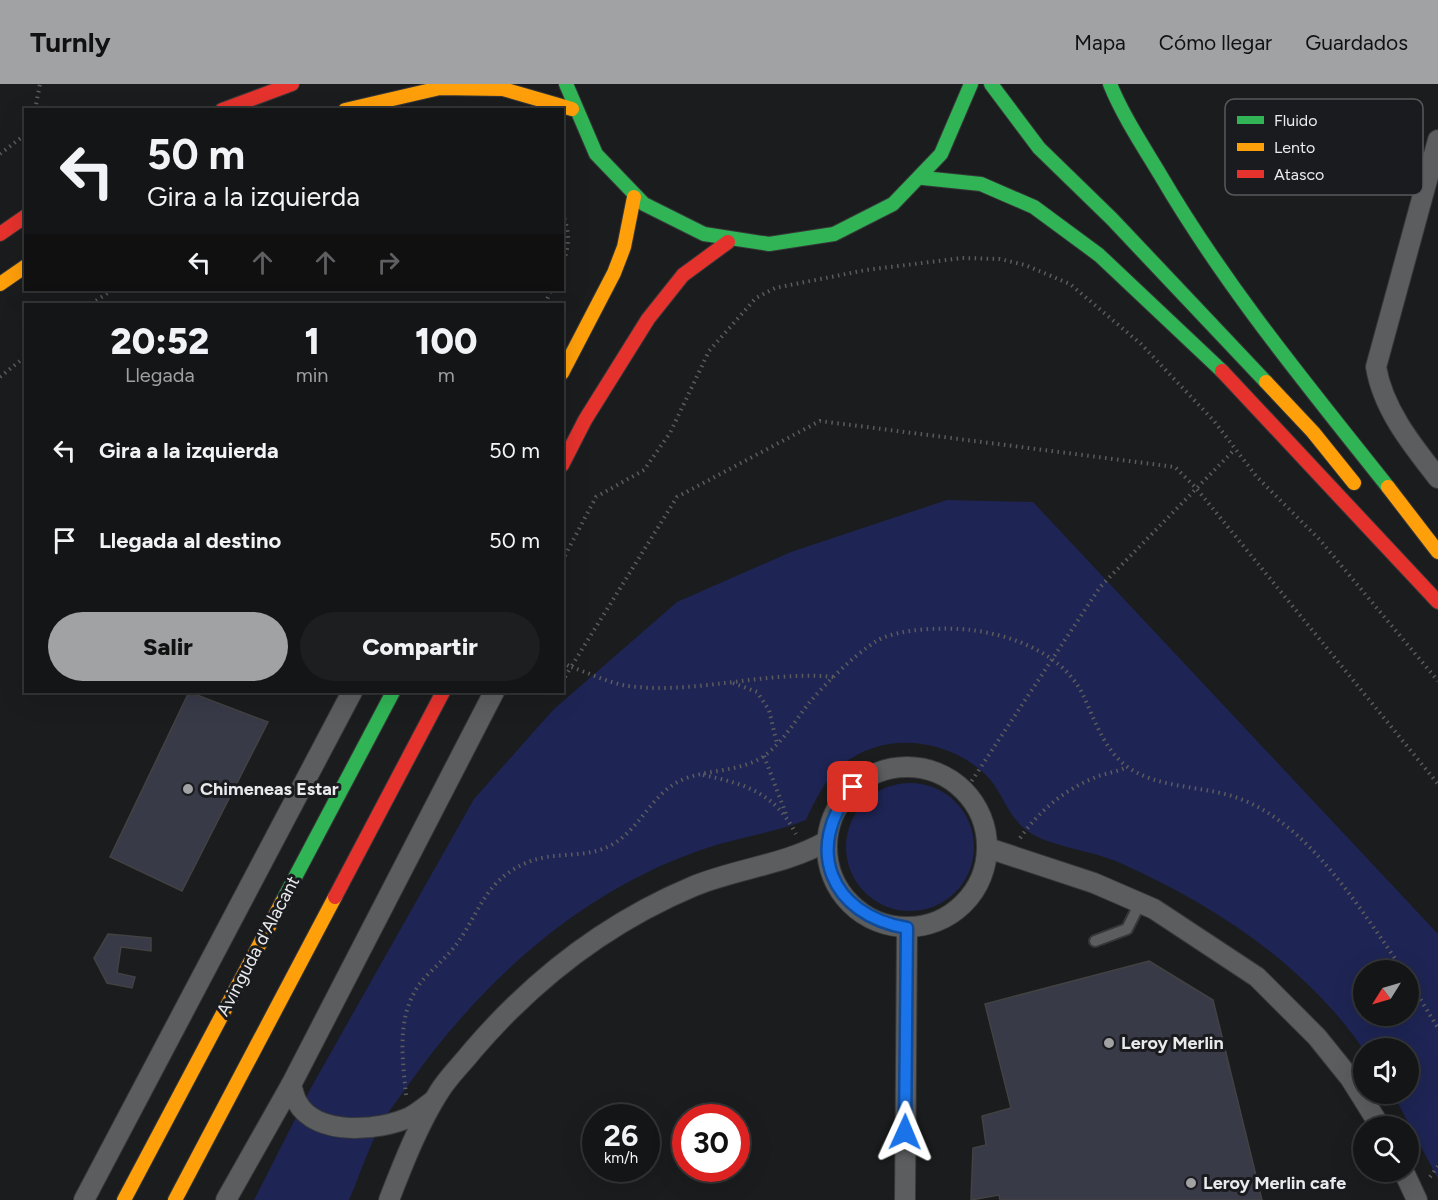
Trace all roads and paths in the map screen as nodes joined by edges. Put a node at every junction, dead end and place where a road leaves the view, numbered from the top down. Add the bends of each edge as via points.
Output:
1 (40, 84) edge
2 (292, 84) edge
3 (566, 84) edge
4 (971, 84) edge
5 (992, 84) edge
6 (1110, 84) edge
7 (35, 108) edge
8 (227, 108) edge
9 (354, 108) edge
10 (572, 109) junction
11 (24, 136) edge
12 (1438, 140) edge
13 (0, 154) edge
14 (923, 178) junction
15 (1423, 195) edge
16 (1423, 195) edge
17 (634, 197) junction
18 (24, 217) edge
19 (564, 218) edge
20 (0, 234) edge
21 (728, 242) junction
22 (564, 260) edge
23 (24, 267) edge
24 (0, 284) edge
25 (110, 291) edge
26 (92, 303) edge
27 (24, 358) edge
28 (564, 369) edge
29 (0, 377) edge
30 (1235, 449) junction
31 (564, 461) edge
32 (1438, 478) edge
33 (1196, 488) junction
34 (1364, 496) dead end
35 (1401, 542) dead end
36 (1438, 552) edge
37 (564, 557) edge
38 (1438, 587) edge
39 (1438, 602) edge
40 (1051, 659) junction
41 (564, 663) edge
42 (571, 667) junction
43 (835, 677) junction
44 (564, 679) edge
45 (1438, 681) edge
46 (729, 682) junction
47 (351, 693) edge
48 (392, 693) edge
49 (442, 693) edge
50 (493, 693) edge
51 (777, 745) junction
52 (764, 756) junction
53 (1127, 767) junction
54 (700, 775) junction
55 (1438, 784) edge
56 (965, 792) junction
57 (786, 816) junction
58 (827, 841) junction
59 (988, 849) junction
60 (806, 854) junction
61 (1008, 855) junction
62 (1140, 903) junction
63 (907, 928) junction
64 (1095, 941) dead end
65 (1396, 960) edge
66 (1419, 997) edge
67 (1438, 1028) edge
68 (291, 1084) junction
69 (435, 1099) junction
70 (1374, 1116) edge
71 (410, 1117) junction
72 (1409, 1182) edge
73 (84, 1200) edge
74 (124, 1200) edge
75 (175, 1200) edge
76 (226, 1200) edge
77 (389, 1200) edge
78 (905, 1200) edge
79 (1417, 1200) edge

1 - 7 path
2 - 8 main road
3 - 10 main road
4 - 14 main road via 966,107 948,144
5 - 34 main road via 1040,148 1305,424
6 - 36 main road via 1172,196 1223,269
9 - 10 main road via 440,88 503,89
10 - 17 main road via 597,157
11 - 13 path
12 - 16 street
14 - 21 main road via 883,212 834,236 782,245
14 - 39 main road via 981,184 1034,207 1099,255 1214,363
15 - 32 street via 1376,367 1388,408
17 - 21 main road via 678,226
17 - 28 main road via 624,247 614,273
18 - 20 main road
19 - 22 path via 569,229
21 - 31 main road via 683,275 648,319
23 - 24 main road
25 - 26 path
27 - 29 path
30 - 33 path
30 - 37 path via 1185,388 1111,317 1070,284 1025,265 982,257 866,270 775,288 756,298 709,351 670,433 644,470 596,497
30 - 45 path via 1318,539
33 - 40 path via 1105,582
33 - 42 path via 1175,467 820,422 677,497
33 - 55 path
35 - 38 main road
40 - 43 path via 1018,640 994,633 945,629 903,632 877,640
40 - 53 path via 1081,690 1105,743
40 - 56 path
41 - 42 path
42 - 44 path
42 - 46 path via 626,686
43 - 46 path via 805,674
43 - 51 path
46 - 51 path via 757,692 769,710
47 - 73 street, Avinguda d'Alacant
48 - 74 main road, Avinguda d'Alacant
49 - 75 main road
50 - 68 street
51 - 52 path
52 - 54 path
52 - 57 path
53 - 61 path via 1089,781 1048,805
53 - 65 path via 1158,779 1244,800 1280,822 1332,873
54 - 57 path via 738,783 772,800
54 - 71 path via 665,789 630,833 604,849 548,856 523,864 489,890 453,948 414,993 402,1037 401,1057
56 - 58 street via 941,774 918,767 895,767 873,774 853,787 839,805
56 - 59 street via 976,804 985,826
57 - 60 path
58 - 60 street
58 - 63 street via 831,874 843,896 862,914 884,924
59 - 61 street
59 - 63 street via 984,873 973,895 955,913 933,924
60 - 69 street via 672,895 582,948 500,1020
61 - 62 street via 1094,883
62 - 64 lane via 1127,929
62 - 70 street via 1201,938 1277,994 1350,1078
63 - 78 street
66 - 67 path
68 - 71 street via 297,1103 306,1112 341,1128
68 - 76 street
69 - 71 street
69 - 77 street
72 - 79 street

